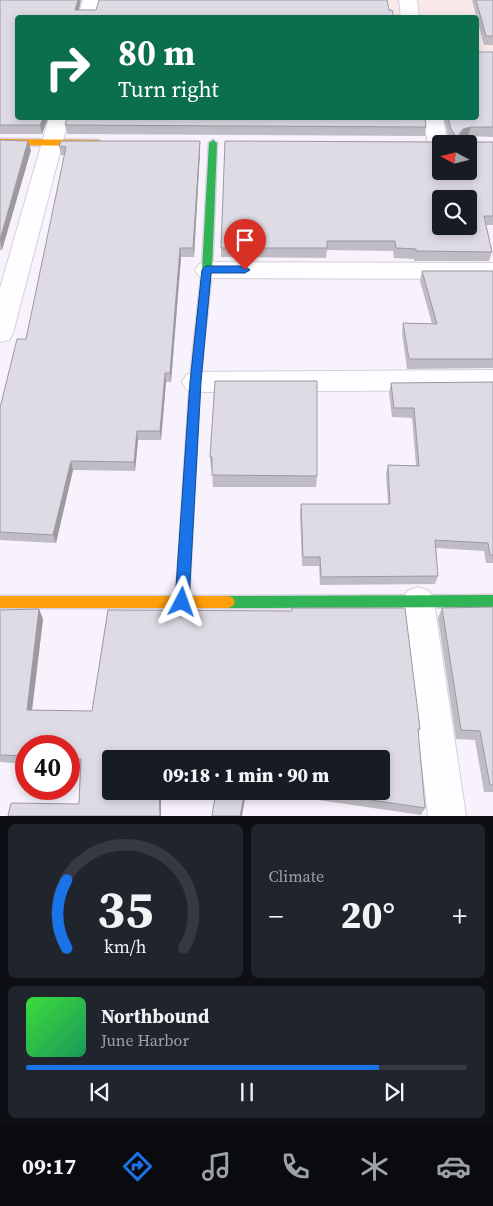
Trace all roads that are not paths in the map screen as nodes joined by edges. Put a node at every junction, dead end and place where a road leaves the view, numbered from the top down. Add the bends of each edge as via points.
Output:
1 (92, 0) edge
2 (408, 0) edge
3 (88, 15) edge
4 (410, 15) edge
5 (58, 120) edge
6 (433, 120) edge
7 (435, 135) edge
8 (0, 142) edge
9 (52, 142) junction
10 (109, 143) edge
11 (213, 143) dead end
12 (206, 270) junction
13 (493, 270) edge
14 (0, 333) edge
15 (493, 380) edge
16 (196, 382) junction
17 (0, 602) edge
18 (182, 602) junction
19 (418, 602) junction
20 (493, 602) edge
21 (447, 816) edge

1 - 3 street
2 - 4 street
5 - 9 street
6 - 7 street
8 - 9 street
9 - 10 street
9 - 14 street
11 - 12 street
12 - 13 street
12 - 16 street
15 - 16 street
16 - 18 street
17 - 18 street
18 - 19 street
19 - 20 street
19 - 21 street

